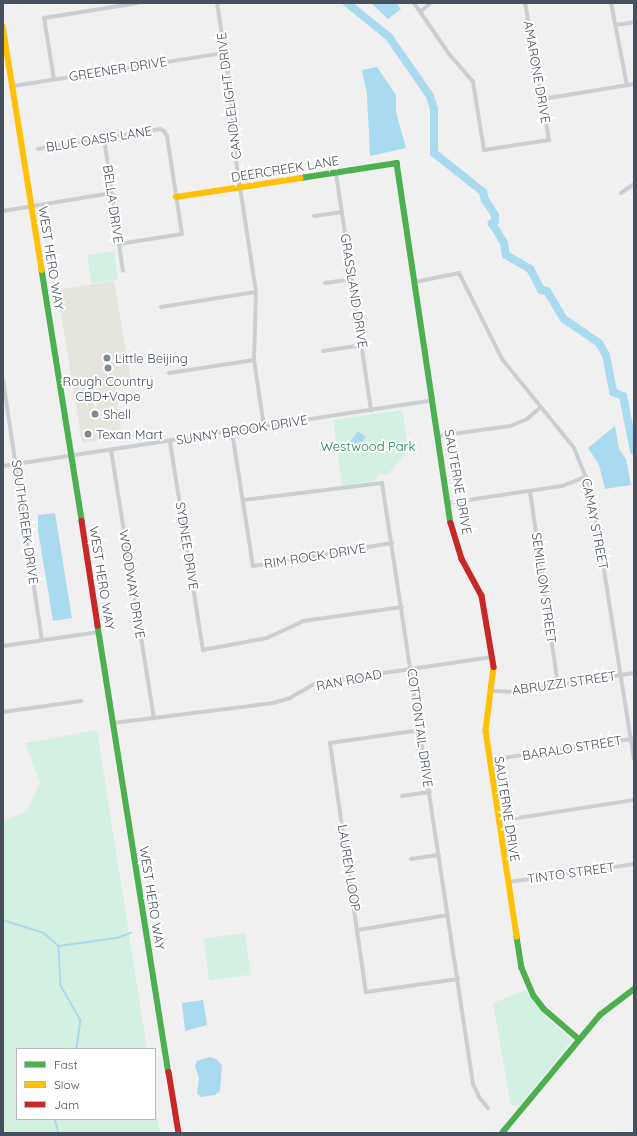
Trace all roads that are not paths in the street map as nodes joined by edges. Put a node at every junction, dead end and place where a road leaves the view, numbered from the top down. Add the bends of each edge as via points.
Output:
1 (138, 3) edge
2 (217, 3) edge
3 (414, 3) edge
4 (431, 3) edge
5 (525, 3) edge
6 (611, 3) edge
7 (421, 11) junction
8 (634, 22) edge
9 (616, 25) junction
10 (3, 26) edge
11 (224, 53) junction
12 (54, 79) junction
13 (634, 84) edge
14 (627, 85) junction
15 (13, 86) junction
16 (543, 99) junction
17 (104, 138) junction
18 (38, 149) dead end
19 (397, 163) joint
20 (336, 173) junction
21 (634, 184) edge
22 (240, 187) junction
23 (621, 192) dead end
24 (112, 193) junction
25 (176, 197) junction
26 (31, 208) junction
27 (3, 211) edge
28 (341, 212) junction
29 (314, 216) dead end
30 (119, 244) junction
31 (123, 270) dead end
32 (352, 279) junction
33 (415, 282) junction
34 (325, 283) dead end
35 (256, 292) junction
36 (161, 307) dead end
37 (362, 346) junction
38 (323, 351) dead end
39 (254, 360) junction
40 (169, 373) dead end
41 (3, 380) edge
42 (433, 400) junction
43 (5, 401) edge
44 (541, 407) junction
45 (371, 410) junction
46 (264, 427) junction
47 (232, 432) junction
48 (438, 436) junction
49 (170, 442) junction
50 (111, 450) junction
51 (71, 456) junction
52 (16, 464) junction
53 (3, 466) edge
54 (586, 476) junction
55 (530, 491) junction
56 (242, 500) junction
57 (449, 503) junction
58 (392, 543) junction
59 (402, 607) junction
60 (99, 632) junction
61 (42, 640) junction
62 (3, 646) edge
63 (492, 657) junction
64 (412, 669) junction
65 (634, 673) edge
66 (621, 675) junction
67 (558, 685) junction
68 (494, 691) junction
69 (81, 701) dead end
70 (3, 712) edge
71 (154, 719) junction
72 (113, 723) junction
73 (421, 730) junction
74 (631, 739) junction
75 (634, 759) edge
76 (488, 760) junction
77 (430, 792) junction
78 (402, 796) dead end
79 (634, 800) edge
80 (498, 821) junction
81 (439, 855) junction
82 (411, 859) dead end
83 (634, 864) edge
84 (507, 882) junction
85 (448, 915) junction
86 (358, 930) junction
87 (458, 978) junction
88 (634, 989) edge
89 (579, 1039) junction
90 (488, 1108) dead end
91 (179, 1133) edge
92 (502, 1133) edge

1 - 12 street via 44,18
2 - 11 street, CANDLELIGHT DRIVE
3 - 7 street
4 - 7 street
5 - 16 street, AMARONE DRIVE
6 - 9 street
7 - 16 street, AMARONE DRIVE via 449,54 474,82 484,150 549,140
8 - 9 street
9 - 14 street
10 - 15 street, WEST HERO WAY
11 - 12 street, GREENER DRIVE
11 - 22 street, CANDLELIGHT DRIVE
12 - 15 street, GREENER DRIVE
13 - 14 street
14 - 16 street
15 - 26 street, WEST HERO WAY
17 - 18 street, BLUE OASIS LANE
17 - 24 street, BELLA DRIVE
17 - 25 street, BLUE OASIS LANE via 160,129 167,136
19 - 20 street, DEERCREEK LANE
19 - 33 street, SAUTERNE DRIVE
20 - 22 street, DEERCREEK LANE
20 - 28 street, GRASSLAND DRIVE
21 - 23 street
22 - 25 street, DEERCREEK LANE
22 - 35 street, CANDLELIGHT DRIVE
24 - 26 street
24 - 30 street, BELLA DRIVE
25 - 30 street via 182,234
26 - 27 street
26 - 51 street, WEST HERO WAY
28 - 29 street
28 - 32 street, GRASSLAND DRIVE
30 - 31 street, BELLA DRIVE
32 - 34 street
32 - 37 street, GRASSLAND DRIVE
33 - 42 street, SAUTERNE DRIVE
33 - 44 street, CAMAY STREET via 459,273 502,359
35 - 36 street
35 - 39 street, CANDLELIGHT DRIVE
37 - 38 street
37 - 45 street, GRASSLAND DRIVE
39 - 40 street
39 - 46 street, CANDLELIGHT DRIVE
41 - 43 street, SOUTHCREEK DRIVE
42 - 45 street, SUNNY BROOK DRIVE
42 - 48 street, SAUTERNE DRIVE
43 - 52 street, SOUTHCREEK DRIVE
44 - 48 street via 527,419 510,426
44 - 54 street, CAMAY STREET via 574,448
45 - 46 street, SUNNY BROOK DRIVE
46 - 47 street, SUNNY BROOK DRIVE
47 - 49 street, SUNNY BROOK DRIVE
47 - 56 street, RIM ROCK DRIVE
48 - 57 street, SAUTERNE DRIVE
49 - 50 street, SUNNY BROOK DRIVE
49 - 59 street, SYDNEE DRIVE via 203,650 267,638 303,621
50 - 51 street, SUNNY BROOK DRIVE
50 - 71 street, WOODWAY DRIVE
51 - 52 street, SUNNY BROOK DRIVE
51 - 60 street, WEST HERO WAY
52 - 53 street, SUNNY BROOK DRIVE
52 - 61 street, SOUTHCREEK DRIVE
54 - 55 street via 562,486
54 - 66 street, CAMAY STREET via 594,507
55 - 57 street
55 - 67 street, SEMILLON STREET
56 - 58 street, COTTONTAIL DRIVE via 382,483
56 - 58 street, RIM ROCK DRIVE via 253,566
57 - 63 street, SAUTERNE DRIVE via 452,528 462,559 482,596
58 - 59 street, COTTONTAIL DRIVE
59 - 64 street, COTTONTAIL DRIVE
60 - 61 street
60 - 72 street, WEST HERO WAY
61 - 62 street
63 - 64 street, RAN ROAD
63 - 68 street, SAUTERNE DRIVE via 495,671
64 - 71 street, RAN ROAD via 316,684 290,698 273,703
64 - 73 street, COTTONTAIL DRIVE
65 - 66 street, ABRUZZI STREET
66 - 67 street, ABRUZZI STREET
66 - 74 street, CAMAY STREET
67 - 68 street, ABRUZZI STREET via 512,692
68 - 76 street, SAUTERNE DRIVE via 486,731
69 - 70 street
71 - 72 street, RAN ROAD
72 - 91 street, WEST HERO WAY
73 - 77 street, COTTONTAIL DRIVE
73 - 86 street, LAUREN LOOP via 330,744
74 - 75 street, CAMAY STREET
74 - 76 street, BARALO STREET
76 - 80 street, SAUTERNE DRIVE
77 - 78 street
77 - 81 street, COTTONTAIL DRIVE
79 - 80 street
80 - 84 street, SAUTERNE DRIVE
81 - 82 street
81 - 85 street, COTTONTAIL DRIVE
83 - 84 street, TINTO STREET
84 - 89 street, SAUTERNE DRIVE via 522,968 528,983 544,1009
85 - 86 street
85 - 87 street, COTTONTAIL DRIVE
86 - 87 street, LAUREN LOOP via 366,992
87 - 90 street, COTTONTAIL DRIVE via 473,1084
88 - 89 street via 600,1015
89 - 92 street

